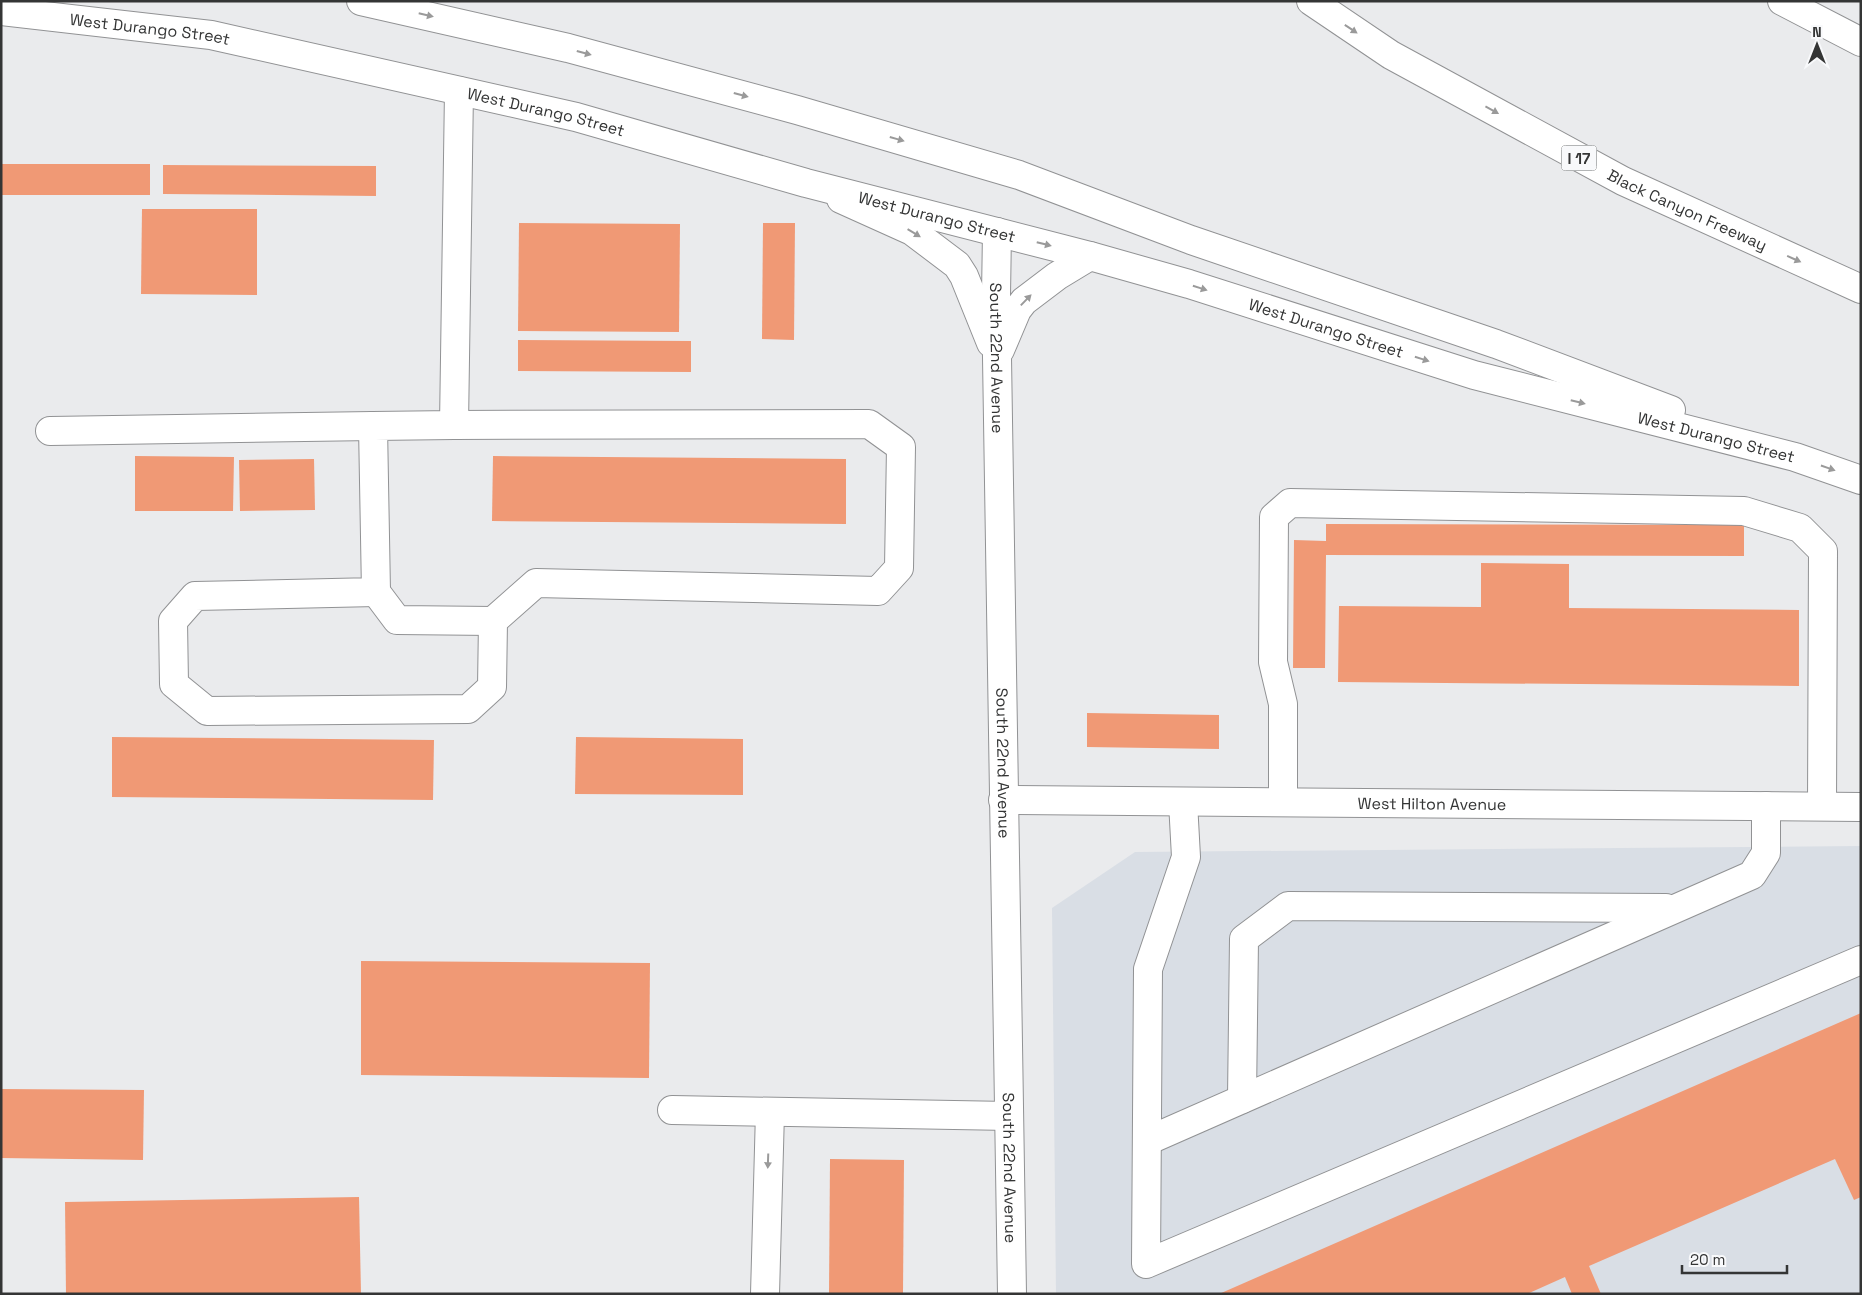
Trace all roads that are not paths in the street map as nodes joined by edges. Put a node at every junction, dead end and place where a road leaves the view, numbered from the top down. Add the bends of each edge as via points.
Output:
1 (361, 1) edge
2 (1311, 1) edge
3 (1782, 1) edge
4 (1, 11) edge
5 (1861, 42) edge
6 (459, 91) junction
7 (806, 183) junction
8 (997, 232) junction
9 (1090, 256) junction
10 (1861, 289) edge
11 (997, 358) junction
12 (454, 425) junction
13 (373, 426) junction
14 (50, 430) dead end
15 (1795, 457) junction
16 (1861, 480) edge
17 (376, 592) junction
18 (493, 621) junction
19 (1003, 800) junction
20 (1183, 802) junction
21 (1283, 802) junction
22 (1766, 806) junction
23 (1822, 806) junction
24 (1861, 807) edge
25 (1676, 908) junction
26 (1861, 960) edge
27 (1242, 1099) junction
28 (672, 1110) dead end
29 (770, 1112) junction
30 (1009, 1116) junction
31 (1147, 1142) junction
32 (765, 1294) edge
33 (1012, 1294) edge

1 -> 15 main road via 568,48 1019,175 1192,240 1496,344
2 -> 10 main road, Black Canyon Freeway / I 17 via 1391,55 1623,181
3 - 5 main road
4 - 6 main road, West Durango Street via 211,35
6 - 7 main road, West Durango Street via 576,117
6 - 12 main road
7 - 8 main road, West Durango Street
7 -> 11 main road via 912,232 957,265
8 -> 9 main road, West Durango Street
8 - 11 main road, South 22nd Avenue
11 -> 9 main road via 1024,300
9 -> 15 main road, West Durango Street via 1189,284 1474,376
11 - 19 main road, South 22nd Avenue
12 - 13 main road
12 - 18 main road via 869,424 901,447 899,568 878,591 536,583
13 - 14 main road
13 - 17 main road
15 -> 16 main road, West Durango Street
17 - 18 main road via 396,620
17 - 18 main road via 195,596 173,621 174,684 206,711 468,709 492,687
19 - 20 main road, West Hilton Avenue
19 - 30 main road, South 22nd Avenue
20 - 21 main road, West Hilton Avenue
20 - 31 main road via 1186,858 1148,969
21 - 22 main road, West Hilton Avenue
21 - 23 main road via 1283,704 1273,662 1274,517 1290,503 1744,511 1800,528 1823,551
22 - 23 main road, West Hilton Avenue
22 - 25 main road via 1766,853 1752,875
23 - 24 main road, West Hilton Avenue
25 - 27 main road
25 - 27 main road via 1288,906 1244,939
26 - 31 main road via 1146,1264
27 - 31 main road
28 - 29 main road
29 - 30 main road
29 -> 32 main road
30 - 33 main road, South 22nd Avenue

